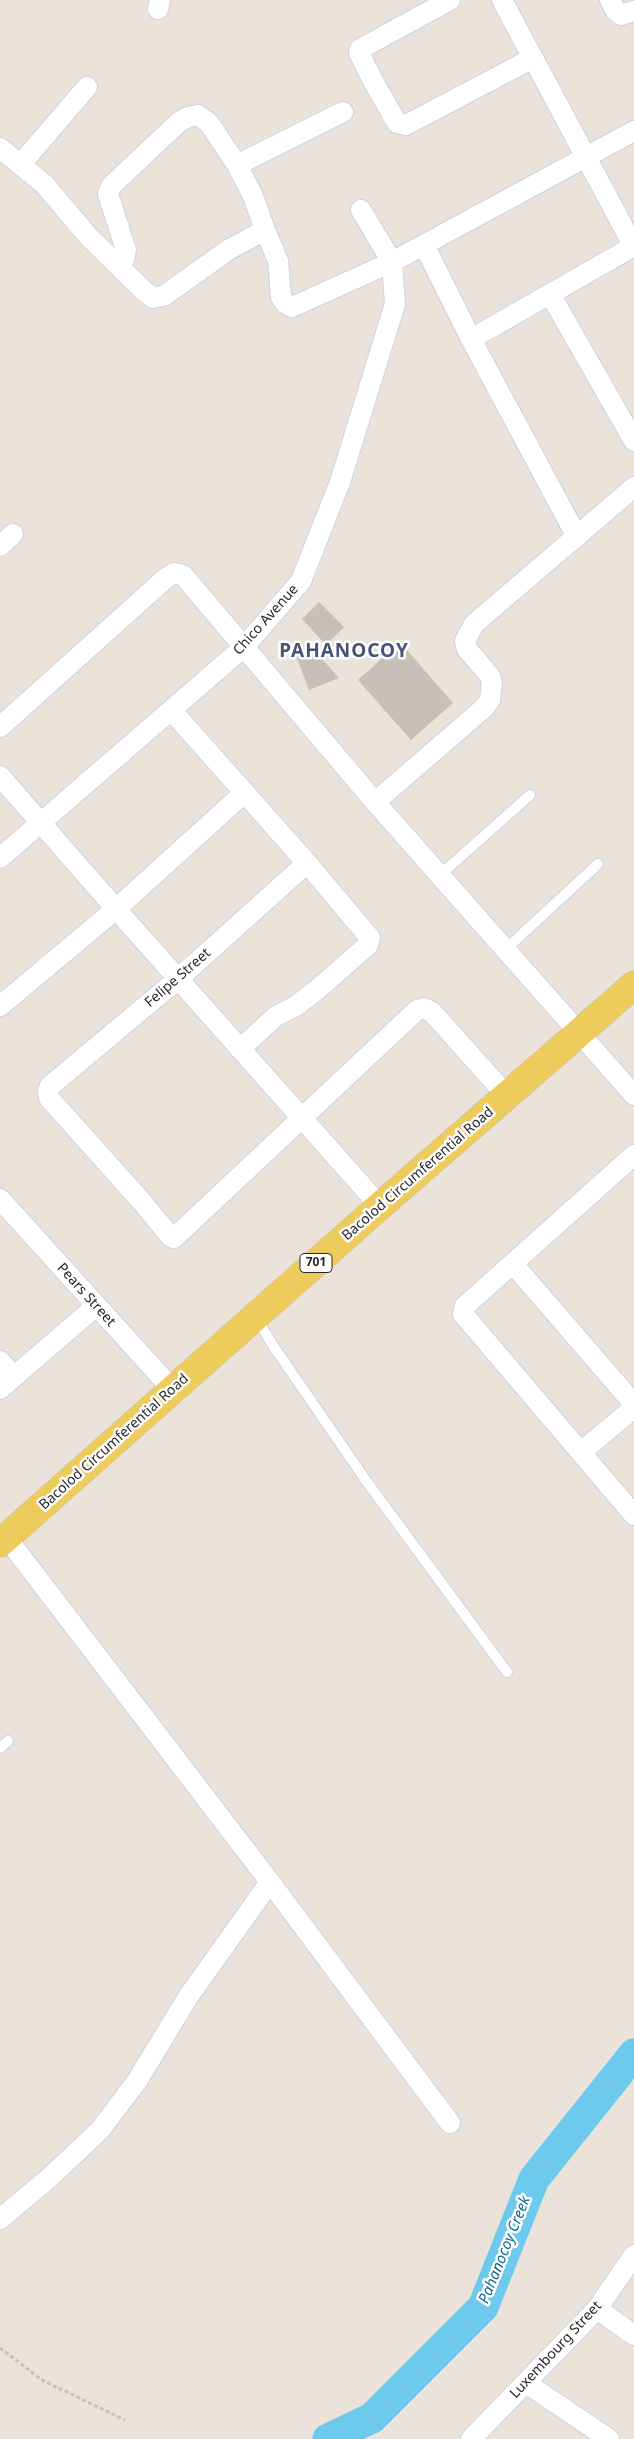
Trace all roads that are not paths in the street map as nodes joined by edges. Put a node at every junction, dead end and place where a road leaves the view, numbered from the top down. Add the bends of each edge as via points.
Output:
1 (450, 0) edge
2 (502, 0) edge
3 (610, 0) edge
4 (634, 11) edge
5 (533, 58) junction
6 (87, 87) dead end
7 (343, 112) dead end
8 (634, 131) edge
9 (0, 148) edge
10 (586, 157) junction
11 (21, 164) junction
12 (238, 165) junction
13 (361, 210) dead end
14 (265, 230) junction
15 (424, 246) junction
16 (634, 246) edge
17 (392, 262) junction
18 (119, 267) junction
19 (550, 294) junction
20 (471, 339) junction
21 (634, 441) edge
22 (634, 487) edge
23 (577, 537) junction
24 (244, 647) junction
25 (172, 711) junction
26 (0, 727) edge
27 (0, 776) edge
28 (244, 793) junction
29 (530, 795) dead end
30 (375, 802) junction
31 (40, 823) junction
32 (0, 858) edge
33 (307, 863) junction
34 (598, 864) dead end
35 (440, 875) junction
36 (116, 909) junction
37 (506, 950) junction
38 (178, 979) junction
39 (634, 985) edge
40 (0, 1006) edge
41 (580, 1032) junction
42 (240, 1049) junction
43 (634, 1095) edge
44 (506, 1096) junction
45 (300, 1118) junction
46 (634, 1155) edge
47 (0, 1199) edge
48 (380, 1206) junction
49 (514, 1265) junction
50 (96, 1306) junction
51 (255, 1316) junction
52 (0, 1361) edge
53 (7, 1383) edge
54 (173, 1390) junction
55 (632, 1397) edge
56 (581, 1452) junction
57 (634, 1515) edge
58 (3, 1540) edge
59 (508, 1672) dead end
60 (270, 1882) junction
61 (450, 2123) dead end
62 (0, 2219) edge
63 (634, 2255) edge
64 (597, 2309) junction
65 (634, 2335) edge
66 (526, 2383) junction
67 (471, 2439) edge
68 (609, 2439) edge

1 - 5 street via 360,49 373,81 397,123 406,125
2 - 5 street
3 - 4 street via 621,15
5 - 10 street
6 - 11 street
7 - 12 street
8 - 10 street
9 - 11 street
10 - 15 street
10 - 16 street
11 - 18 street via 44,184
12 - 14 street
12 - 18 street via 209,123 198,115 179,122 111,186 108,194 126,250
13 - 17 street, Chico Avenue
14 - 17 street via 278,260 281,297 292,307
14 - 18 street via 228,250 165,295 153,298
15 - 17 street
15 - 20 street
16 - 19 street
17 - 24 street, Chico Avenue via 395,304 340,482 301,581
19 - 20 street
19 - 21 street
20 - 23 street
22 - 23 street
23 - 30 street via 468,632 467,648 492,683 490,700 484,708
24 - 25 street, Chico Avenue
24 - 26 street via 183,575 174,573
24 - 30 street
25 - 28 street
25 - 31 street, Chico Avenue
27 - 31 street
28 - 33 street
28 - 36 street
29 - 35 lane
30 - 35 street
31 - 32 street, Chico Avenue
31 - 36 street
33 - 38 street, Felipe Street
33 - 42 street via 370,938 368,945 306,999 276,1016
34 - 37 lane
35 - 37 street
36 - 38 street
36 - 40 street
37 - 41 street
38 - 42 street
38 - 45 street, Felipe Street via 48,1091 49,1098 170,1236 174,1238 232,1186
39 - 41 main road, Bacolod Circumferential Road / 701
41 - 43 street
41 - 44 main road, Bacolod Circumferential Road / 701
42 - 45 street
44 - 45 street via 432,1012 424,1008
44 - 48 main road, Bacolod Circumferential Road / 701
45 - 48 street
46 - 49 street
47 - 50 street, Pears Street
48 - 51 main road, Bacolod Circumferential Road / 701
49 - 55 street
49 - 56 street via 465,1306 463,1314
50 - 53 street
50 - 54 street, Pears Street
51 - 54 main road, Bacolod Circumferential Road / 701
51 - 59 lane via 367,1482
52 - 53 street
54 - 58 main road, Bacolod Circumferential Road / 701
55 - 56 street
56 - 57 street
58 - 60 street
60 - 61 street
60 - 62 street via 188,1997 137,2081 100,2130
63 - 64 street, Luxembourg Street
64 - 65 street
64 - 66 street, Luxembourg Street
66 - 67 street, Luxembourg Street
66 - 68 street

